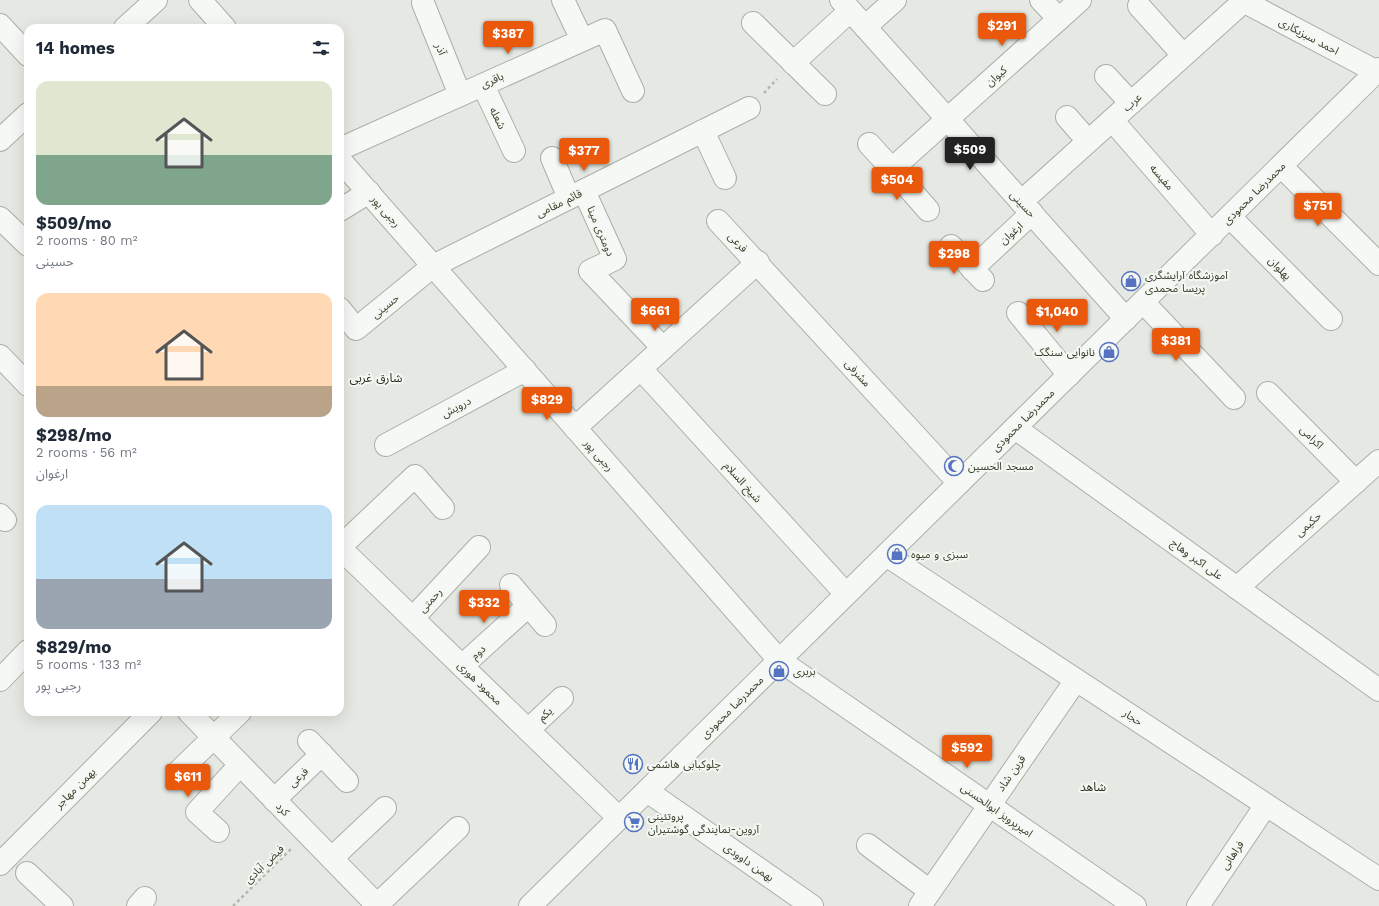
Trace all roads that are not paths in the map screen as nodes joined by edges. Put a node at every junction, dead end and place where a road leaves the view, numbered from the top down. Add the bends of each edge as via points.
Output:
1 (156, 0) edge
2 (200, 0) edge
3 (563, 0) edge
4 (895, 0) edge
5 (1041, 0) edge
6 (1080, 0) edge
7 (1242, 1) edge
8 (423, 3) dead end
9 (846, 5) edge
10 (1139, 6) dead end
11 (1059, 19) junction
12 (753, 23) dead end
13 (129, 24) edge
14 (221, 24) edge
15 (0, 25) edge
16 (865, 27) junction
17 (582, 40) junction
18 (24, 51) edge
19 (1183, 56) junction
20 (793, 63) junction
21 (1378, 71) edge
22 (1106, 76) dead end
23 (483, 85) junction
24 (633, 91) dead end
25 (825, 94) dead end
26 (460, 95) junction
27 (1130, 103) junction
28 (750, 108) road end
29 (1067, 117) dead end
30 (24, 118) edge
31 (947, 119) junction
32 (1112, 120) junction
33 (703, 132) junction
34 (0, 140) edge
35 (1088, 141) junction
36 (868, 144) dead end
37 (344, 147) edge
38 (514, 151) dead end
39 (552, 158) dead end
40 (344, 164) edge
41 (1281, 166) junction
42 (892, 169) junction
43 (725, 178) dead end
44 (369, 192) junction
45 (576, 195) junction
46 (344, 208) edge
47 (1026, 208) junction
48 (928, 210) dead end
49 (1230, 216) junction
50 (0, 218) edge
51 (718, 221) dead end
52 (1212, 235) junction
53 (24, 241) edge
54 (951, 246) dead end
55 (758, 262) junction
56 (1379, 264) edge
57 (433, 266) junction
58 (1143, 302) junction
59 (1018, 313) dead end
60 (344, 314) edge
61 (1126, 319) junction
62 (1331, 319) dead end
63 (663, 348) junction
64 (0, 356) edge
65 (640, 369) junction
66 (525, 370) junction
67 (1069, 375) junction
68 (24, 381) edge
69 (1268, 393) dead end
70 (1234, 398) dead end
71 (575, 428) junction
72 (1015, 428) junction
73 (386, 445) dead end
74 (1379, 461) edge
75 (1356, 482) junction
76 (959, 483) junction
77 (443, 508) dead end
78 (344, 543) edge
79 (479, 547) dead end
80 (344, 551) edge
81 (886, 555) junction
82 (511, 585) dead end
83 (1237, 588) junction
84 (846, 594) junction
85 (528, 606) junction
86 (413, 618) junction
87 (545, 625) dead end
88 (24, 655) edge
89 (779, 660) junction
90 (462, 666) junction
91 (0, 680) edge
92 (1076, 680) junction
93 (1379, 690) edge
94 (562, 698) dead end
95 (147, 716) edge
96 (193, 716) edge
97 (236, 716) edge
98 (528, 730) junction
99 (214, 736) junction
100 (240, 765) junction
101 (178, 772) dead end
102 (347, 781) dead end
103 (646, 791) junction
104 (274, 800) junction
105 (989, 805) junction
106 (1266, 805) junction
107 (385, 808) dead end
108 (619, 818) junction
109 (458, 828) dead end
110 (218, 831) dead end
111 (868, 845) dead end
112 (332, 858) junction
113 (0, 864) edge
114 (27, 873) dead end
115 (1379, 879) edge
116 (925, 898) edge
117 (378, 905) edge
118 (62, 906) edge
119 (530, 906) edge
120 (812, 906) edge
121 (1135, 906) edge
122 (1198, 906) edge

1 - 13 street
2 - 14 street
3 - 17 street
4 - 16 street
5 - 11 street
6 - 11 street, کیوان
7 - 19 street, عرب
7 - 21 street, احمد سبزیکاری
8 - 26 street, آذر
9 - 16 street, حسینی
9 - 20 street
10 - 19 street
11 - 31 street, کیوان
12 - 20 street
15 - 18 street
16 - 31 street, حسینی
17 - 23 street, باقری
17 - 24 street, باقری via 605,30
19 - 27 street, عرب
20 - 25 street
21 - 41 street, محمدرضا محمودی
22 - 27 street
23 - 26 street, باقری
23 - 38 street, شعله
26 - 37 street, باقری
27 - 32 street, عرب
28 - 33 street, قائم مقامی
29 - 35 street
30 - 34 street
31 - 42 street, کیوان
31 - 47 street, حسینی
32 - 35 street, عرب
32 - 52 street, مفیسه
33 - 43 street
33 - 45 street, قائم مقامی
35 - 47 street, عرب
36 - 42 street
39 - 45 street
40 - 44 street, رجبی پور
41 - 49 street, محمدرضا محمودی
41 - 56 street
42 - 48 street
44 - 46 street
44 - 57 street, رجبی پور
45 - 57 street, قائم مقامی
45 - 63 street, دومتری مینا via 615,259 590,271
47 - 54 street, ارغوان via 977,274
47 - 61 street, حسینی
49 - 52 street, محمدرضا محمودی
49 - 62 street, پهلوان
50 - 53 street
51 - 55 street, فرعی
52 - 58 street, محمدرضا محمودی
55 - 63 street
55 - 76 street, مشرفی
57 - 60 street, حسینی via 356,329
57 - 66 street, رجبی پور
58 - 61 street, محمدرضا محمودی
58 - 70 street
59 - 67 street
61 - 67 street, محمدرضا محمودی
63 - 65 street
64 - 68 street
65 - 71 street
65 - 84 street, شیخ السلام
66 - 71 street, رجبی پور
66 - 73 street, درویش
67 - 72 street, محمدرضا محمودی
69 - 75 street, اکرامی
71 - 89 street, رجبی پور
72 - 76 street, محمدرضا محمودی
72 - 83 street, علی اکبر وهاج
74 - 75 street, حکیمی
75 - 83 street, حکیمی
76 - 81 street, محمدرضا محمودی
77 - 78 street via 415,476
79 - 86 street, رحمتی
80 - 86 street, محمود هوری
81 - 84 street, محمدرضا محمودی
81 - 92 street, حجار
82 - 85 street
83 - 93 street, علی اکبر وهاج
84 - 89 street, محمدرضا محمودی
85 - 87 street
85 - 90 street, دوم
86 - 90 street, محمود هوری
88 - 91 street
89 - 103 street, محمدرضا محمودی
89 - 105 street, امیرپرویز ابوالحسنی
90 - 98 street, محمود هوری
92 - 105 street, قرین شاد
92 - 106 street, حجار
94 - 98 street, یکم
95 - 113 street, بهمن مهاجر
96 - 99 street, کرد
97 - 99 street
98 - 108 street, محمود هوری
99 - 100 street, کرد
99 - 101 street
100 - 104 street, کرد
100 - 110 street via 197,812
102 - 104 street, فرعی via 315,748
103 - 108 street, محمدرضا محمودی
103 - 120 street, بهمن داوودی
104 - 112 street, کرد
105 - 116 street, قرین شاد
105 - 121 street, امیرپرویز ابوالحسنی
106 - 115 street, حجار
106 - 122 street, فراهانی
107 - 112 street
108 - 119 street, محمدرضا محمودی
109 - 117 street
111 - 116 street
112 - 117 street, کرد
114 - 118 street

